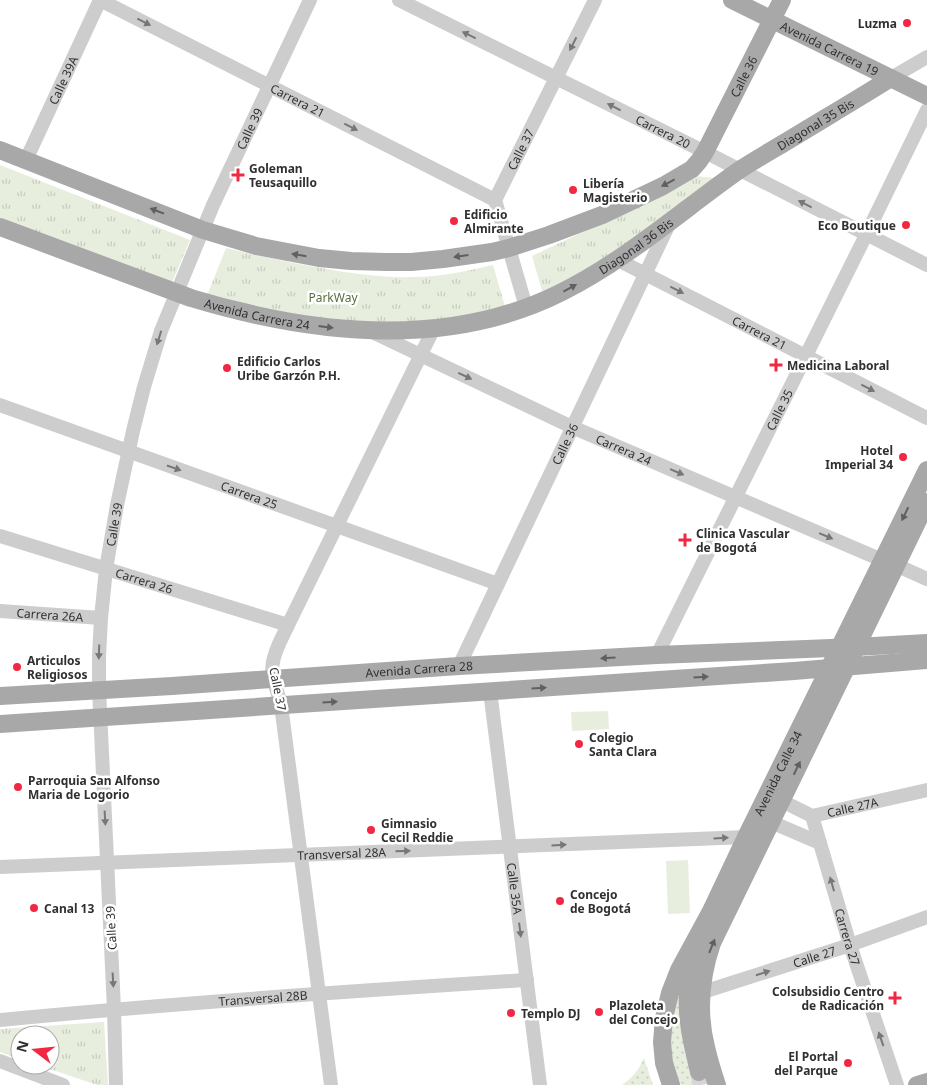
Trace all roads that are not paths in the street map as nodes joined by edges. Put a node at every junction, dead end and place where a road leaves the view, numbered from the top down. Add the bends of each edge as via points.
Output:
1 (100, 0) edge
2 (310, 0) edge
3 (399, 0) edge
4 (595, 0) edge
5 (732, 0) edge
6 (782, 0) edge
7 (772, 20) junction
8 (927, 57) edge
9 (556, 78) junction
10 (891, 78) junction
11 (270, 85) junction
12 (927, 96) edge
13 (927, 110) edge
14 (0, 150) edge
15 (705, 152) junction
16 (26, 160) junction
17 (739, 170) junction
18 (495, 200) junction
19 (671, 220) junction
20 (0, 227) edge
21 (203, 230) junction
22 (866, 235) junction
23 (509, 248) junction
24 (618, 260) junction
25 (927, 265) edge
26 (646, 274) junction
27 (176, 292) junction
28 (526, 307) junction
29 (434, 328) junction
30 (368, 331) junction
31 (421, 356) junction
32 (806, 356) junction
33 (0, 405) edge
34 (927, 418) edge
35 (572, 427) junction
36 (128, 452) junction
37 (927, 470) edge
38 (735, 497) junction
39 (927, 502) edge
40 (337, 526) junction
41 (0, 536) edge
42 (889, 563) junction
43 (106, 569) junction
44 (927, 579) edge
45 (498, 584) junction
46 (0, 611) edge
47 (101, 618) junction
48 (288, 624) junction
49 (927, 643) edge
50 (848, 647) junction
51 (657, 655) junction
52 (927, 660) edge
53 (459, 666) junction
54 (838, 667) junction
55 (274, 679) junction
56 (99, 689) junction
57 (490, 691) junction
58 (0, 696) edge
59 (281, 705) junction
60 (101, 717) junction
61 (0, 724) edge
62 (927, 790) edge
63 (782, 801) junction
64 (812, 816) junction
65 (771, 822) junction
66 (746, 837) junction
67 (820, 843) junction
68 (510, 847) junction
69 (302, 856) junction
70 (108, 863) junction
71 (0, 867) edge
72 (711, 911) junction
73 (927, 917) edge
74 (850, 945) junction
75 (527, 980) junction
76 (700, 993) junction
77 (319, 994) junction
78 (114, 1009) junction
79 (0, 1020) edge
80 (0, 1061) edge
81 (698, 1072) tunnel mouth
82 (47, 1082) edge
83 (927, 1082) edge
84 (64, 1085) edge
85 (116, 1085) edge
86 (331, 1085) edge
87 (540, 1085) edge
88 (671, 1085) edge
89 (717, 1085) edge
90 (897, 1085) edge
91 (917, 1085) edge

1 -> 11 street, Carrera 21
1 - 16 street, Calle 39A
2 - 11 street, Calle 39
9 -> 3 street, Carrera 20
4 -> 9 street, Calle 37
5 - 7 main road, Avenida Carrera 19
6 - 7 main road, Calle 36
7 - 10 main road, Avenida Carrera 19
7 - 15 main road, Calle 36
8 - 10 street
15 -> 9 street, Carrera 20
9 - 18 street, Calle 37
10 - 12 main road, Avenida Carrera 19
10 - 17 main road, Diagonal 35 Bis
11 -> 18 street, Carrera 21
11 - 21 street, Calle 39
13 - 22 street, Calle 35
14 - 16 main road
15 - 17 street, Carrera 20
15 -> 23 main road via 692,169 633,201
21 -> 16 main road
17 - 19 main road, Diagonal 36 Bis
22 -> 17 street, Carrera 20
18 - 23 street
19 - 24 main road, Diagonal 36 Bis
19 - 26 street, Calle 36
20 - 27 main road, Avenida Carrera 24
23 -> 21 main road via 411,262 351,261 256,246
21 - 27 street, Calle 39
22 - 25 street, Carrera 20
22 - 32 street, Calle 35
23 - 28 street
24 - 26 street, Carrera 21
28 -> 24 main road, Diagonal 36 Bis via 561,293
26 -> 32 street, Carrera 21
26 - 35 street, Calle 36
27 -> 30 main road, Avenida Carrera 24 via 215,306 291,322
27 -> 36 street, Calle 39 via 161,331
28 - 29 main road, Avenida Carrera 24 via 492,318
29 - 30 main road, Avenida Carrera 24
29 - 31 street, Calle 37
30 - 31 street, Carrera 24
31 -> 35 street, Carrera 24
31 - 40 street, Calle 37
32 -> 34 street, Carrera 21
32 - 38 street, Calle 35
33 - 36 street, Carrera 25
35 -> 38 street, Carrera 24
35 - 45 street, Calle 36
36 -> 40 street, Carrera 25
36 - 43 street, Calle 39
37 -> 42 main road, Avenida Calle 34
38 -> 42 street, Carrera 24
38 - 51 street, Calle 35
39 - 42 main road, Avenida Calle 34
40 - 45 street, Carrera 25
40 - 48 street, Calle 37
41 - 43 street, Carrera 26
42 - 44 street, Carrera 24
42 - 50 main road, Avenida Calle 34
43 - 47 street, Calle 39
43 - 48 street, Carrera 26
45 - 53 street, Calle 36
46 - 47 street, Carrera 26A
47 -> 56 street, Calle 39
48 - 55 street, Calle 37 via 274,655
49 - 50 main road, Avenida Carrera 28
50 - 51 main road, Avenida Carrera 28
50 - 54 main road, Avenida Calle 34
51 -> 53 main road, Avenida Carrera 28
52 - 54 main road
53 - 55 main road, Avenida Carrera 28
57 -> 54 main road
63 -> 54 main road, Avenida Calle 34
54 - 66 main road, Avenida Calle 34
55 - 56 main road, Avenida Carrera 28
55 - 59 street, Calle 37
56 - 58 main road, Avenida Carrera 28
56 - 60 street, Calle 39
59 -> 57 main road
57 - 68 street, Calle 35A
59 - 60 main road
59 - 69 street, Calle 37
60 - 61 main road
60 -> 70 street, Calle 39
62 - 64 street, Calle 27A
63 - 64 street, Calle 27A
63 - 65 main road, Avenida Calle 34
64 - 67 street, Carrera 27
65 - 67 street
76 -> 65 main road, Avenida Calle 34 via 712,943
68 -> 66 street, Transversal 28A
66 - 72 main road, Avenida Calle 34
74 -> 67 street, Carrera 27
69 -> 68 street, Transversal 28A
68 -> 75 street, Calle 35A
69 - 70 street, Transversal 28A
69 - 77 street, Calle 37
70 - 71 street, Transversal 28A
70 -> 78 street, Calle 39
72 - 81 main road via 697,947 688,995 688,1016
72 - 88 main road, Avenida Calle 34 via 680,970 664,1018 664,1064
73 - 74 street, Calle 27
76 -> 74 street, Calle 27
90 -> 74 street, Carrera 27
75 - 77 street, Transversal 28B
75 - 87 street, Calle 35A
76 - 89 main road, Avenida Calle 34 via 705,1042
77 - 78 street, Transversal 28B
77 - 86 street, Calle 37
78 - 79 street, Transversal 28B
78 - 85 street, Calle 39
80 - 82 street
82 - 84 street
83 - 91 main road

